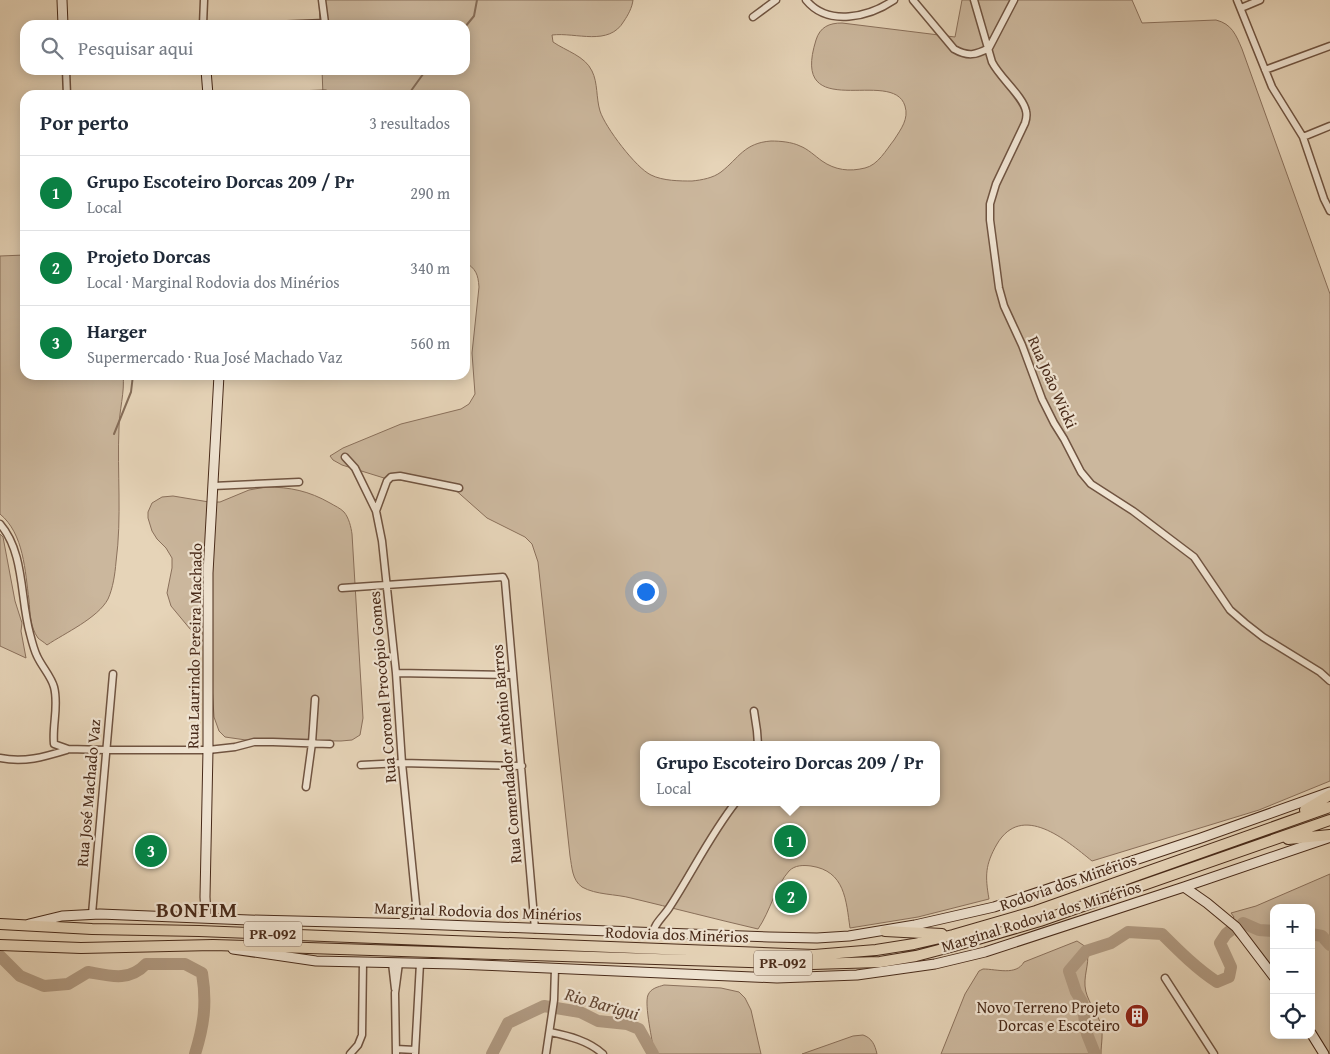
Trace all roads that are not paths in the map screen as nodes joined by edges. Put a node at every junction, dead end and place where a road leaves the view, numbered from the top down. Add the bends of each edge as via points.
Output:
1 (62, 0) edge
2 (204, 0) edge
3 (322, 0) edge
4 (776, 0) edge
5 (806, 0) edge
6 (894, 0) edge
7 (913, 0) edge
8 (974, 0) edge
9 (1014, 0) edge
10 (1237, 0) edge
11 (1260, 0) edge
12 (1241, 8) junction
13 (753, 17) dead end
14 (63, 20) edge
15 (203, 20) edge
16 (325, 20) edge
17 (1330, 46) edge
18 (989, 48) junction
19 (1265, 70) junction
20 (66, 75) edge
21 (206, 75) edge
22 (67, 90) edge
23 (208, 90) edge
24 (1330, 126) edge
25 (1303, 137) junction
26 (1327, 198) edge
27 (1330, 211) edge
28 (219, 380) edge
29 (345, 457) dead end
30 (299, 482) dead end
31 (212, 486) junction
32 (459, 488) dead end
33 (376, 511) junction
34 (0, 524) edge
35 (387, 584) junction
36 (342, 588) dead end
37 (396, 673) junction
38 (113, 674) dead end
39 (513, 675) junction
40 (1330, 680) edge
41 (315, 699) dead end
42 (754, 712) dead end
43 (758, 741) edge
44 (312, 743) junction
45 (330, 744) dead end
46 (68, 750) junction
47 (106, 750) junction
48 (208, 750) junction
49 (0, 758) edge
50 (402, 763) junction
51 (362, 765) dead end
52 (522, 766) junction
53 (306, 787) dead end
54 (1330, 794) edge
55 (733, 806) edge
56 (1330, 806) edge
57 (1330, 820) edge
58 (1287, 821) junction
59 (1330, 836) edge
60 (1272, 840) junction
61 (1184, 887) junction
62 (92, 914) junction
63 (206, 918) junction
64 (0, 924) edge
65 (418, 924) junction
66 (24, 925) junction
67 (535, 929) junction
68 (885, 931) junction
69 (653, 934) junction
70 (953, 935) junction
71 (2, 945) edge
72 (213, 946) junction
73 (363, 962) junction
74 (395, 963) junction
75 (420, 963) junction
76 (555, 968) junction
77 (1270, 972) edge
78 (1165, 978) dead end
79 (550, 1032) junction
80 (1315, 1039) edge
81 (396, 1051) edge
82 (415, 1052) edge
83 (350, 1054) edge
84 (546, 1054) edge
85 (603, 1054) edge
86 (1214, 1054) edge
87 (1324, 1054) edge

1 - 14 main road
2 - 15 street
3 - 16 street
4 - 13 street
5 - 6 street via 830,16 858,16 872,13
7 - 18 street via 954,49 971,55
8 - 18 street
9 - 18 street
10 - 12 street
11 - 12 street
12 - 19 street
17 - 19 street
18 - 40 street, Rua João Wicki via 996,71 1023,103 1027,113 1026,124 996,184 990,204 999,288 1054,423 1091,484 1134,511 1194,557 1230,610 1245,623
19 - 25 street
20 - 22 street
21 - 23 main road
24 - 25 street
25 - 26 street
26 - 27 street
28 - 31 main road, Rua Laurindo Pereira Machado
29 - 33 street, Rua Coronel Procópio Gomes via 355,468
30 - 31 street
31 - 48 main road, Rua Laurindo Pereira Machado via 208,573
32 - 33 street via 391,477 386,481
33 - 35 street, Rua Coronel Procópio Gomes
34 - 46 street via 8,533 17,562 37,656 54,685 57,705 54,744
35 - 36 street
35 - 37 street, Rua Coronel Procópio Gomes
35 - 39 street, Rua Comendador Antônio Barros via 503,577
37 - 39 street
37 - 50 street, Rua Coronel Procópio Gomes
38 - 47 street, Rua José Machado Vaz
39 - 52 street, Rua Comendador Antônio Barros
41 - 44 street
42 - 43 street
44 - 45 street
44 - 48 street via 254,742
44 - 53 street
46 - 47 street
46 - 49 street via 33,760
47 - 48 street
47 - 62 street, Rua José Machado Vaz
48 - 63 main road, Rua Laurindo Pereira Machado
50 - 51 street
50 - 52 street
50 - 65 street, Rua Coronel Procópio Gomes
52 - 67 street, Rua Comendador Antônio Barros
54 - 58 main road
54 - 68 main road, Marginal Rodovia dos Minérios via 994,907
55 - 69 street via 688,880 654,927
56 - 58 main road, Rodovia dos Minérios / PR-092
57 - 60 main road, Rodovia dos Minérios / PR-092
58 - 70 main road, Rodovia dos Minérios / PR-092 via 1036,911
59 - 60 main road
59 - 61 main road, Marginal Rodovia dos Minérios
60 - 72 main road, Rodovia dos Minérios / PR-092 via 1040,921 945,949 880,962 812,964
61 - 76 main road, Marginal Rodovia dos Minérios via 985,952 883,973 786,978
61 - 77 main road via 1236,927
62 - 63 main road, Marginal Rodovia dos Minérios
62 - 66 main road, Marginal Rodovia dos Minérios via 62,916
63 - 65 main road, Marginal Rodovia dos Minérios
64 - 66 main road, Rodovia dos Minérios / PR-092
65 - 67 main road, Marginal Rodovia dos Minérios
66 - 70 main road, Rodovia dos Minérios / PR-092 via 814,955 876,950
67 - 69 main road, Marginal Rodovia dos Minérios
68 - 69 main road, Marginal Rodovia dos Minérios via 817,938
68 - 70 main road
71 - 72 main road, Rodovia dos Minérios / PR-092 via 81,948
72 - 73 main road, Marginal Rodovia dos Minérios via 316,961
73 - 74 main road, Marginal Rodovia dos Minérios
73 - 83 street via 362,1035
74 - 75 main road, Marginal Rodovia dos Minérios
74 - 81 street
75 - 76 main road, Marginal Rodovia dos Minérios
75 - 82 street
76 - 79 street
78 - 86 street
79 - 84 street
79 - 85 street via 583,1042
80 - 87 main road
81 - 82 street

